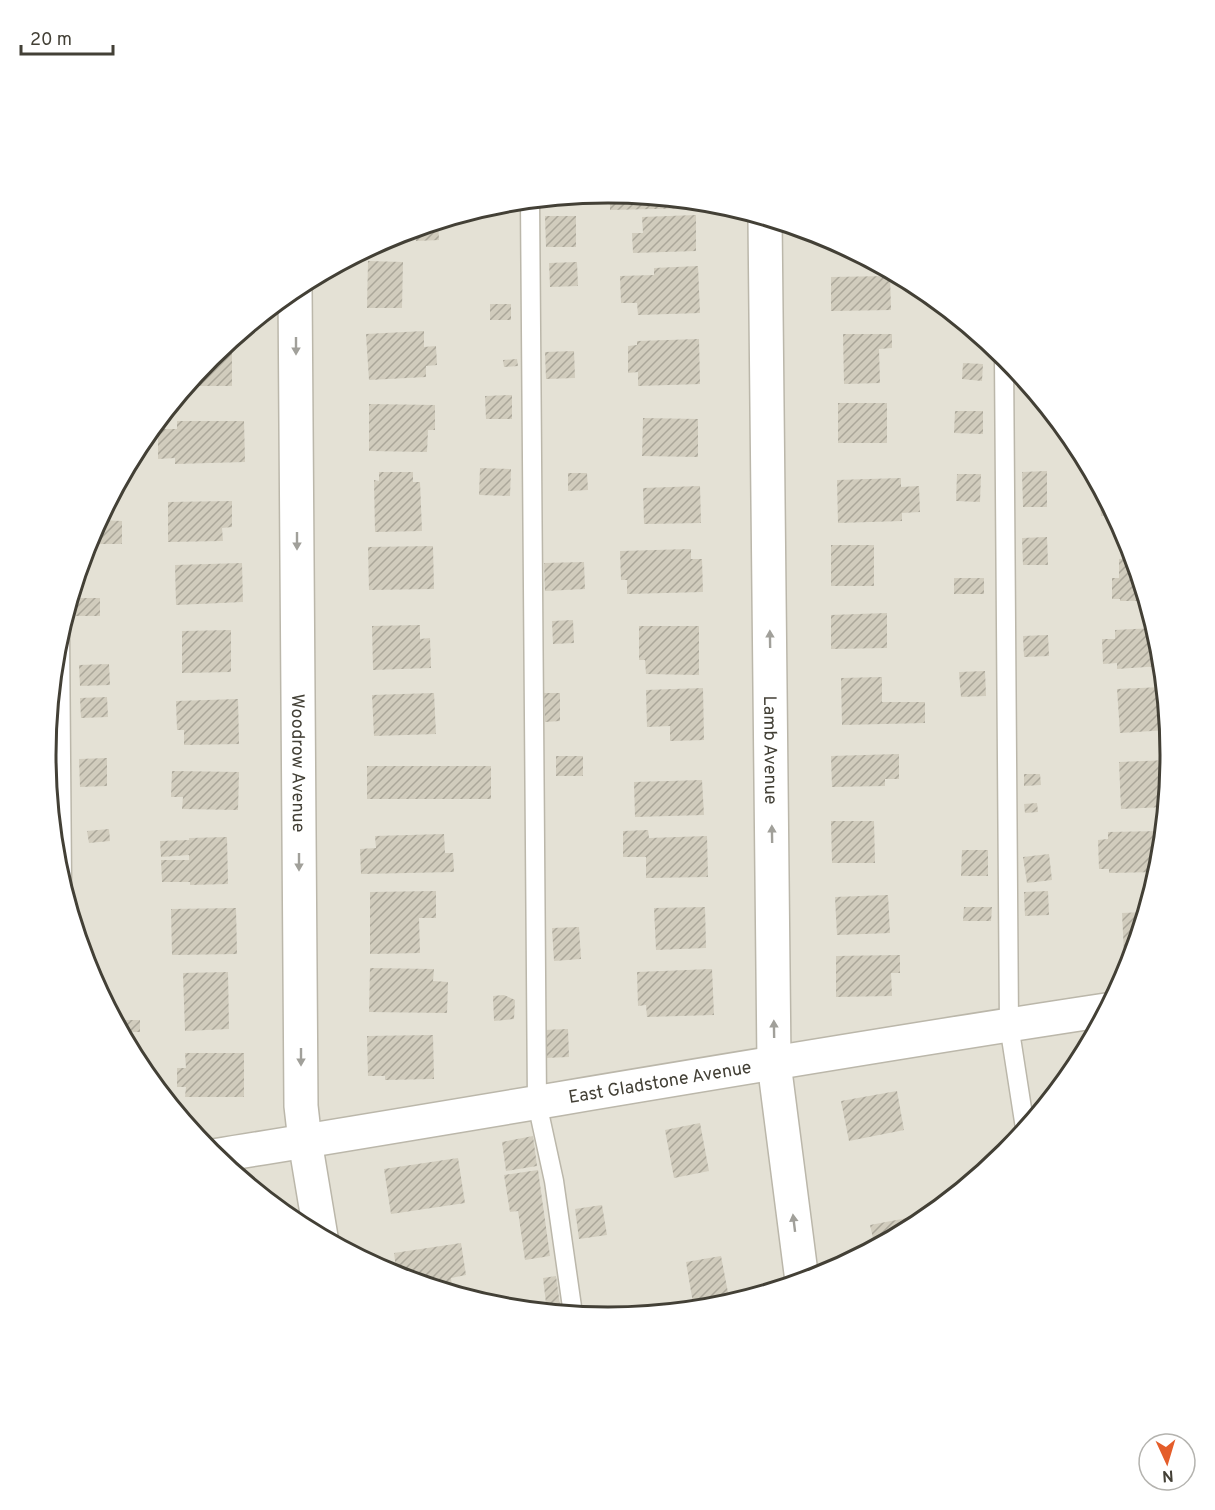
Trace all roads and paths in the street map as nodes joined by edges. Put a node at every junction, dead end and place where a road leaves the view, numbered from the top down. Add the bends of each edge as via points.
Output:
1 (530, 209) edge
2 (765, 226) edge
3 (295, 300) edge
4 (1004, 371) edge
5 (60, 681) edge
6 (62, 837) edge
7 (1096, 1011) edge
8 (1009, 1025) junction
9 (774, 1063) junction
10 (537, 1103) junction
11 (1024, 1117) edge
12 (305, 1141) junction
13 (227, 1154) edge
14 (319, 1226) edge
15 (801, 1272) edge
16 (572, 1306) edge

1 - 10 lane
9 -> 2 street, Lamb Avenue
3 -> 12 street, Woodrow Avenue via 301,1106
4 - 8 lane
5 - 6 lane
7 - 8 street, East Gladstone Avenue
8 - 9 street, East Gladstone Avenue
8 - 11 lane
9 - 10 street, East Gladstone Avenue
15 -> 9 street, Lamb Avenue
10 - 12 street, East Gladstone Avenue
10 - 16 lane via 554,1181
12 - 13 street, East Gladstone Avenue
12 - 14 street, Woodrow Avenue

